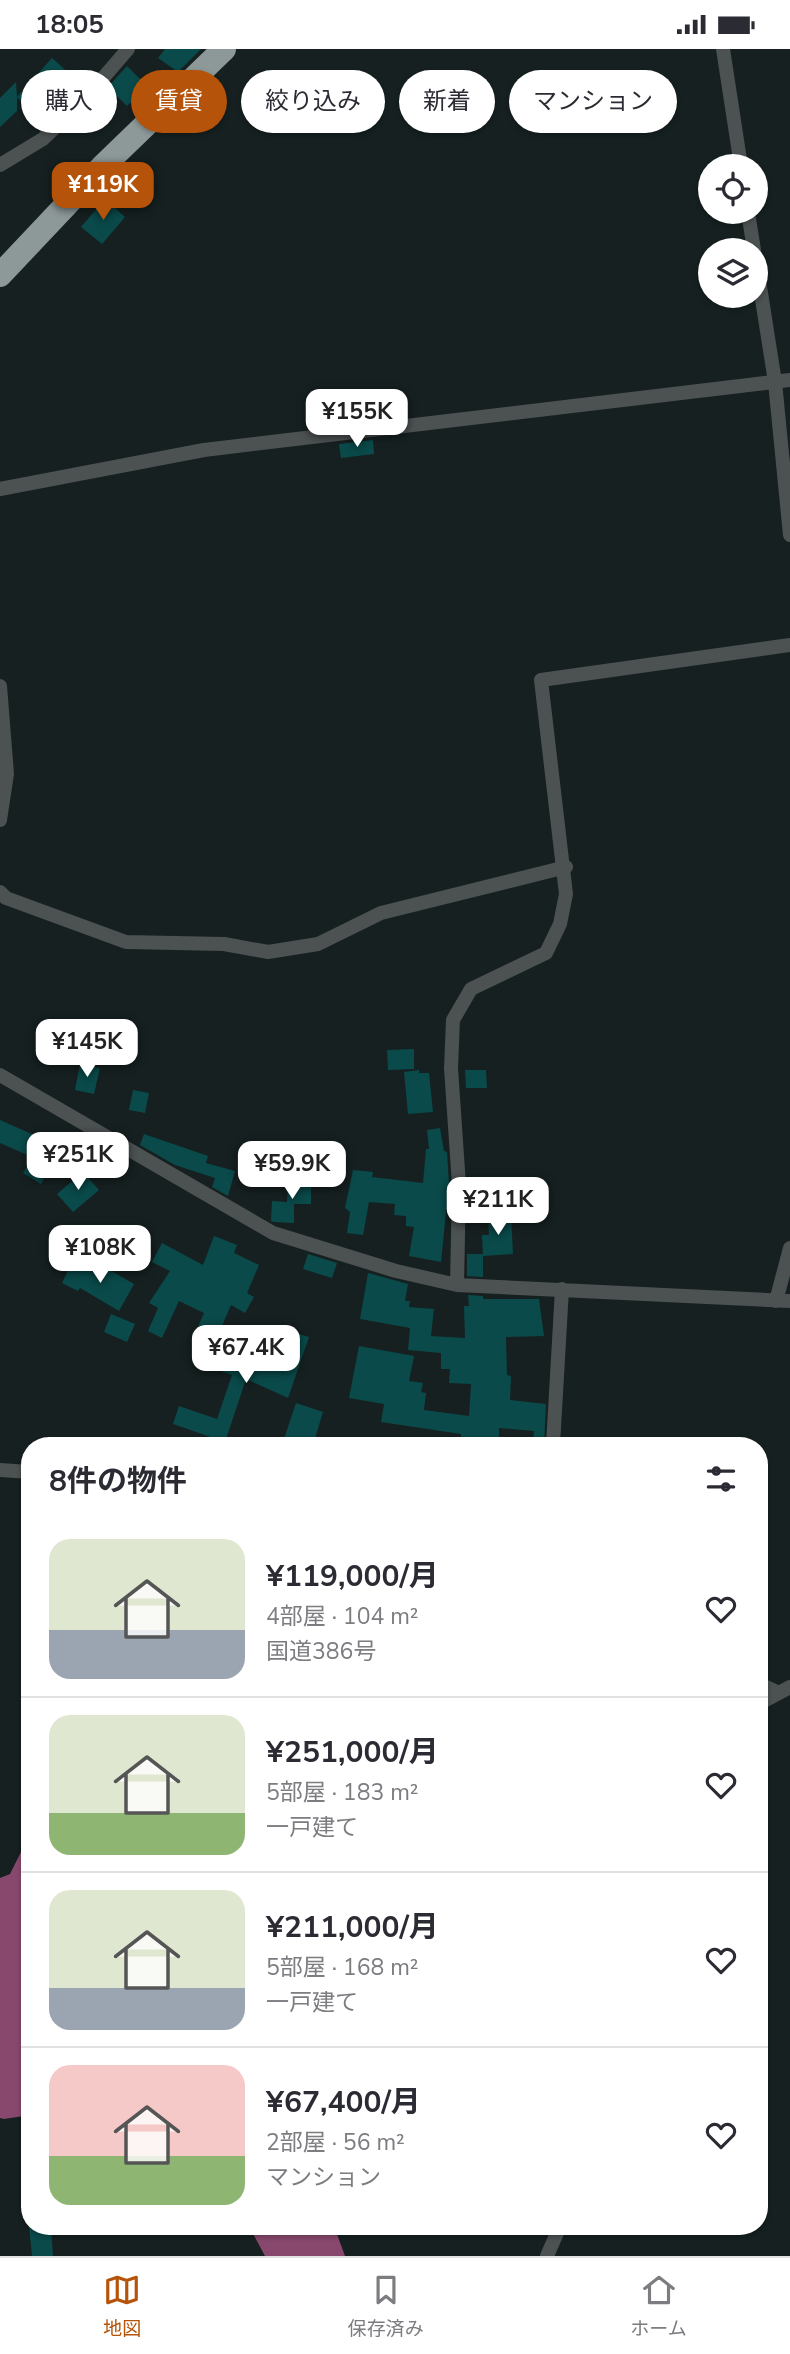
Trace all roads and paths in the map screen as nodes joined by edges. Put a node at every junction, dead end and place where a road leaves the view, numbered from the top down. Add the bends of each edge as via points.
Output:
1 (128, 49) edge
2 (224, 49) edge
3 (723, 49) edge
4 (739, 154) edge
5 (0, 165) edge
6 (0, 275) edge
7 (766, 308) edge
8 (782, 381) edge
9 (0, 489) edge
10 (790, 535) edge
11 (790, 645) edge
12 (0, 687) edge
13 (0, 820) edge
14 (566, 867) junction
15 (0, 892) edge
16 (0, 1075) edge
17 (790, 1248) edge
18 (457, 1285) junction
19 (562, 1289) junction
20 (783, 1301) edge
21 (553, 1437) edge
22 (0, 1470) edge
23 (21, 1471) edge
24 (784, 1689) edge
25 (768, 1698) edge
26 (556, 2235) edge
27 (547, 2256) edge

1 - 5 street via 43,139
2 - 6 highway via 102,167
3 - 4 street
7 - 8 street
8 - 9 street via 204,450
8 - 10 street
11 - 14 street via 541,680
12 - 13 street via 7,774
14 - 15 street via 381,913 318,944 268,952 224,944 126,942
14 - 18 street via 561,924 546,953 471,989 453,1020 451,1068 459,1185
16 - 18 street via 273,1233
17 - 20 street
18 - 19 street
19 - 20 street
19 - 21 street
22 - 23 street
24 - 25 street
26 - 27 street

